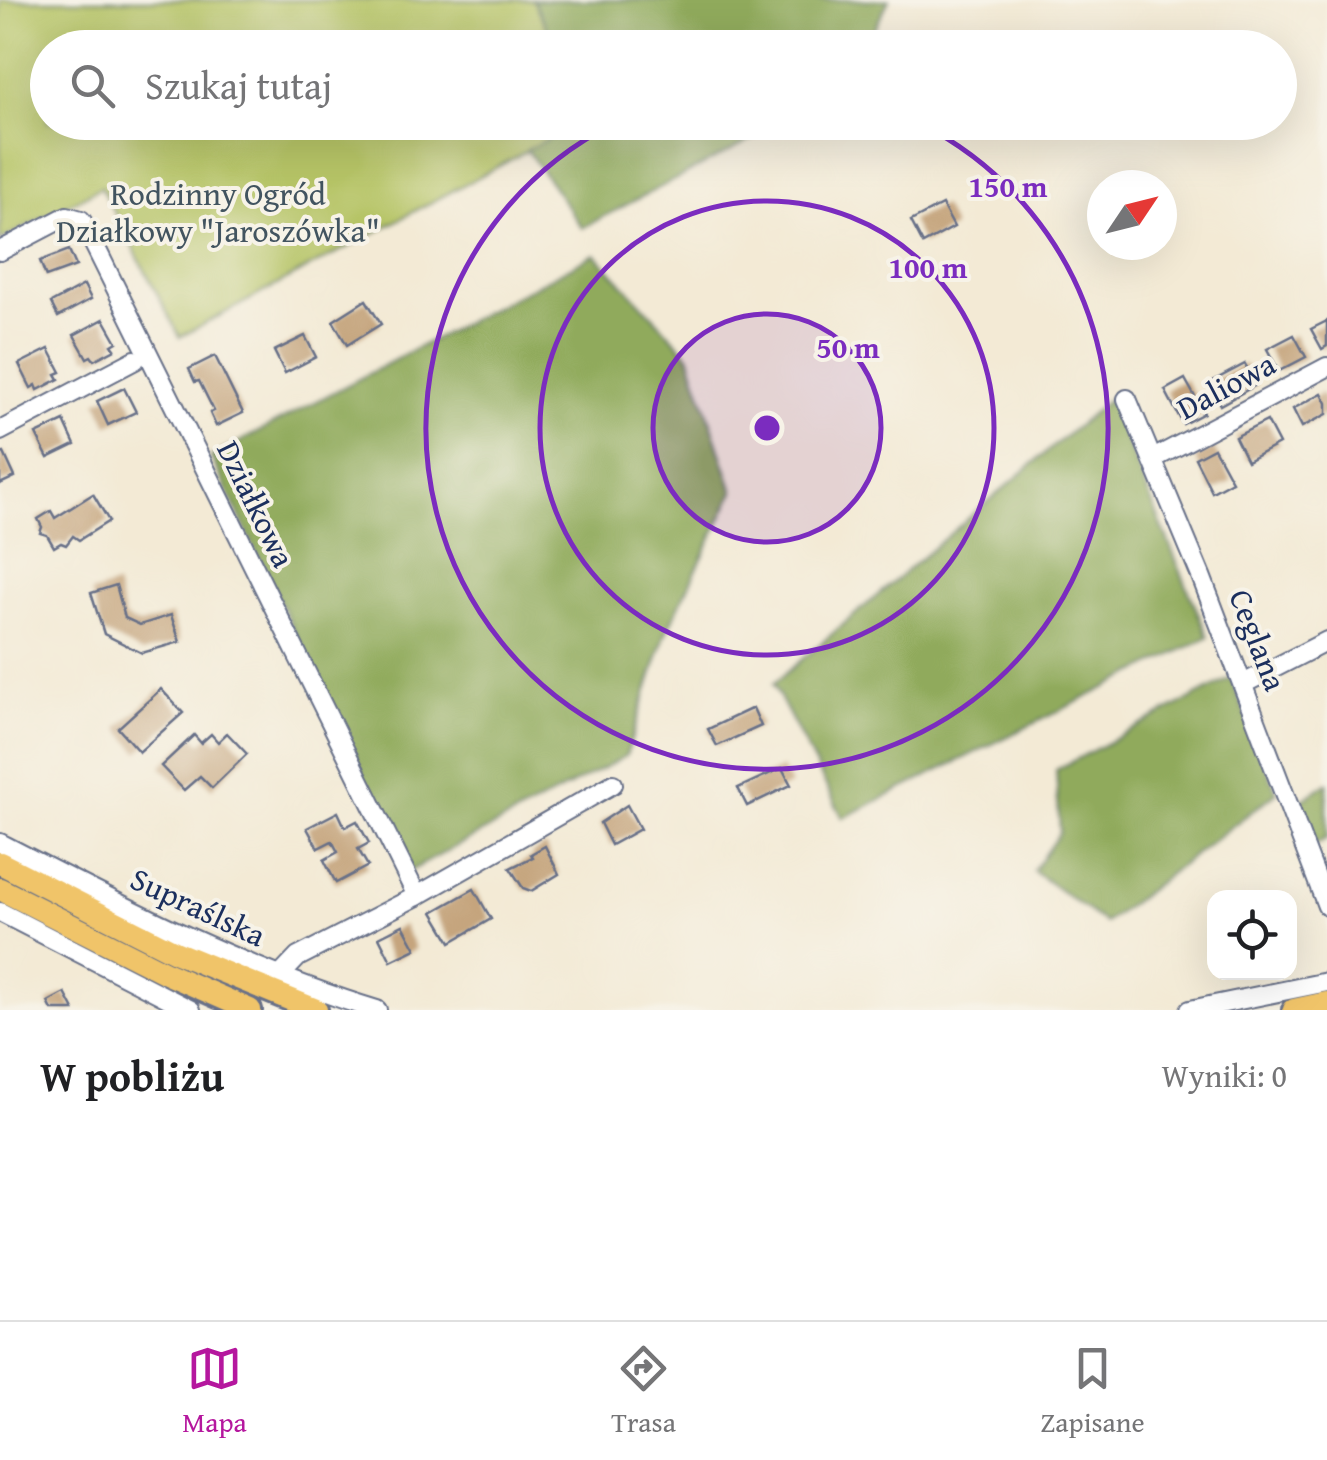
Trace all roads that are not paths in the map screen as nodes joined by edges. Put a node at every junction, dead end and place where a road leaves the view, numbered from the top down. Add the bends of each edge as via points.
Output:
1 (0, 251) edge
2 (136, 360) dead end
3 (1327, 367) edge
4 (1128, 399) dead end
5 (0, 431) edge
6 (1153, 458) junction
7 (1327, 641) edge
8 (1242, 684) junction
9 (613, 784) dead end
10 (0, 843) edge
11 (0, 862) edge
12 (0, 889) edge
13 (417, 896) junction
14 (1327, 906) edge
15 (0, 912) edge
16 (279, 978) junction
17 (1327, 982) edge
18 (159, 1003) edge
19 (1327, 1004) edge
20 (191, 1010) edge
21 (250, 1010) edge
22 (316, 1010) edge
23 (377, 1010) edge
24 (1190, 1010) edge
25 (1294, 1010) edge

1 - 13 street, Działkowa via 67,216 85,226
2 - 5 street
3 - 6 street, Daliowa
4 - 6 street, Ceglana
6 - 8 street, Ceglana
7 - 8 street
8 - 14 street, Ceglana
9 - 13 street
10 - 16 street, Supraślska
11 - 22 main road via 177,953
12 - 21 main road
13 - 16 street via 298,957
15 - 18 street
16 - 23 street, Supraślska
17 - 24 street
18 - 20 street
19 - 25 main road

